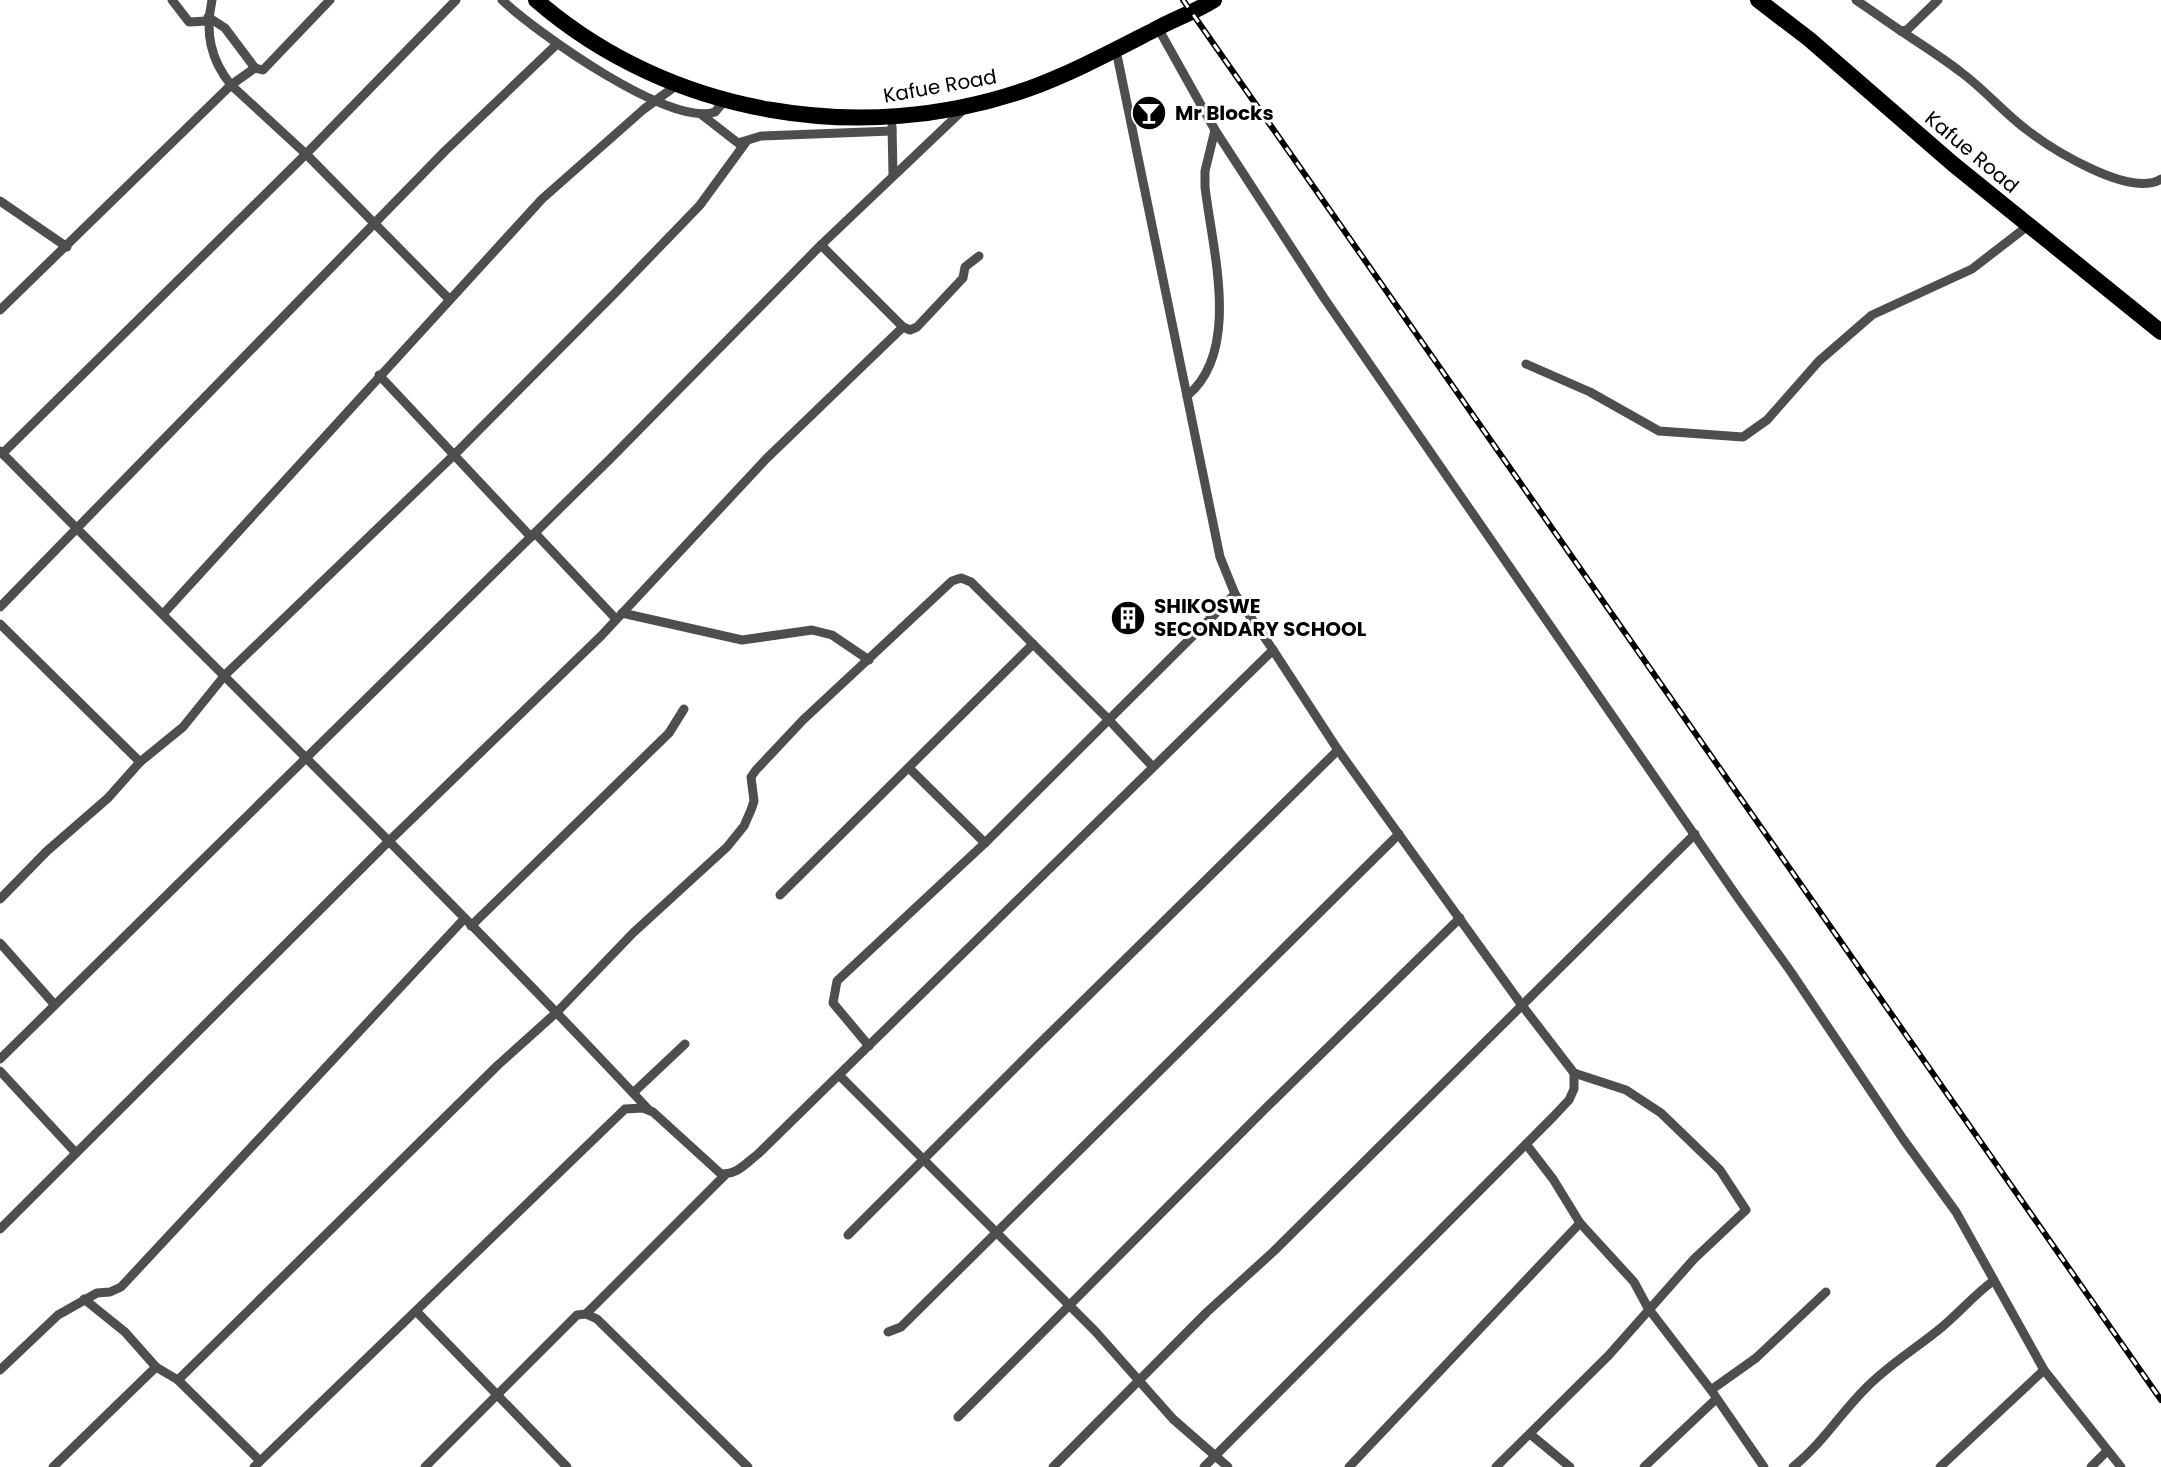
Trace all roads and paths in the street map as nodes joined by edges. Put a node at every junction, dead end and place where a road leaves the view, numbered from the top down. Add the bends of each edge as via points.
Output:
1 (172, 0) edge
2 (212, 0) edge
3 (330, 0) edge
4 (456, 0) edge
5 (502, 0) edge
6 (536, 0) edge
7 (1214, 0) edge
8 (1758, 0) edge
9 (1856, 0) edge
10 (1938, 0) edge
11 (208, 19) junction
12 (1158, 28) junction
13 (1901, 31) junction
14 (556, 45) junction
15 (1116, 50) junction
16 (255, 68) junction
17 (231, 85) junction
18 (677, 85) junction
19 (725, 100) junction
20 (653, 102) junction
21 (968, 105) junction
22 (702, 114) junction
23 (892, 124) junction
24 (1215, 130) junction
25 (746, 142) junction
26 (306, 154) junction
27 (893, 174) junction
28 (2161, 179) edge
29 (0, 201) edge
30 (374, 224) junction
31 (2029, 225) junction
32 (821, 245) junction
33 (67, 247) junction
34 (979, 256) dead end
35 (449, 299) junction
36 (0, 310) edge
37 (903, 327) junction
38 (2161, 332) edge
39 (1526, 364) dead end
40 (379, 375) junction
41 (1187, 396) junction
42 (1, 452) edge
43 (454, 455) junction
44 (76, 528) junction
45 (533, 535) junction
46 (1235, 594) junction
47 (0, 607) edge
48 (164, 613) junction
49 (619, 616) junction
50 (0, 624) edge
51 (1033, 644) junction
52 (1273, 650) junction
53 (869, 660) junction
54 (225, 675) junction
55 (684, 709) dead end
56 (1109, 720) junction
57 (1338, 750) junction
58 (305, 758) junction
59 (140, 762) junction
60 (1153, 767) junction
61 (909, 768) junction
62 (1399, 834) junction
63 (1695, 834) junction
64 (388, 842) junction
65 (985, 843) junction
66 (780, 895) dead end
67 (0, 899) edge
68 (1460, 918) junction
69 (468, 922) junction
70 (0, 943) edge
71 (54, 1004) junction
72 (1521, 1004) junction
73 (557, 1012) junction
74 (685, 1044) dead end
75 (869, 1046) junction
76 (0, 1059) edge
77 (0, 1071) edge
78 (1574, 1073) junction
79 (840, 1076) junction
80 (633, 1093) junction
81 (649, 1110) junction
82 (1526, 1144) junction
83 (75, 1152) junction
84 (925, 1158) junction
85 (725, 1175) junction
86 (1580, 1223) junction
87 (0, 1229) edge
88 (996, 1234) junction
89 (848, 1235) dead end
90 (1993, 1281) junction
91 (1826, 1292) dead end
92 (84, 1299) junction
93 (1069, 1307) junction
94 (1648, 1308) junction
95 (416, 1311) junction
96 (586, 1314) junction
97 (888, 1332) dead end
98 (156, 1367) junction
99 (0, 1370) edge
100 (2044, 1370) junction
101 (178, 1380) junction
102 (1140, 1380) junction
103 (497, 1395) junction
104 (1714, 1395) junction
105 (958, 1417) dead end
106 (1530, 1434) junction
107 (2107, 1451) junction
108 (1216, 1455) junction
109 (257, 1464) edge
110 (53, 1467) edge
111 (425, 1467) edge
112 (567, 1467) edge
113 (748, 1467) edge
114 (1053, 1467) edge
115 (1204, 1467) edge
116 (1228, 1467) edge
117 (1349, 1467) edge
118 (1496, 1467) edge
119 (1570, 1467) edge
120 (1644, 1467) edge
121 (1764, 1467) edge
122 (1793, 1467) edge
123 (1940, 1467) edge
124 (2091, 1467) edge
125 (2121, 1467) edge

1 - 11 street via 189,22
2 - 11 street
3 - 16 street via 266,68
4 - 26 street
5 - 14 street
6 - 18 highway, Kafue Road via 596,44
7 - 12 highway, Kafue Road
8 - 31 highway, Kafue Road
9 - 13 street
10 - 13 street
11 - 16 street via 231,33
11 - 17 street via 213,55
12 - 15 highway, Kafue Road
12 - 24 street
13 - 28 street via 2060,152 2134,184
14 - 20 street
14 - 30 street
15 - 21 highway, Kafue Road via 1027,89
15 - 41 street
16 - 17 street
17 - 26 street
17 - 33 street
18 - 19 highway, Kafue Road
18 - 20 street
19 - 22 street via 715,112
19 - 23 highway, Kafue Road
20 - 22 street
20 - 35 street via 552,189
21 - 23 highway, Kafue Road
21 - 27 street
22 - 25 street via 738,143
23 - 25 street via 761,136
23 - 27 street
24 - 41 street via 1205,187 1219,335 1206,376
24 - 63 street via 1324,298
25 - 43 street via 700,205
26 - 30 street
26 - 42 street
27 - 32 street
29 - 33 street
30 - 35 street
30 - 44 street
31 - 38 highway, Kafue Road
31 - 39 street via 1972,269 1872,315 1819,361 1767,420 1743,437 1659,431
32 - 37 street
32 - 45 street
33 - 36 street
34 - 37 street via 917,327
35 - 40 street
37 - 49 street via 766,459
40 - 43 street
40 - 48 street
41 - 46 street via 1220,557
42 - 44 street
43 - 45 street
43 - 54 street
44 - 47 street
44 - 48 street
45 - 49 street
45 - 58 street
46 - 52 street
46 - 56 street
48 - 54 street
49 - 53 street via 742,640 823,631
49 - 64 street
50 - 59 street
51 - 53 street via 961,578
51 - 56 street
51 - 61 street
52 - 57 street
52 - 60 street
53 - 73 street via 756,770 751,777 751,810 727,847
54 - 58 street
54 - 59 street via 183,727
55 - 69 street via 669,733
56 - 60 street
56 - 65 street
57 - 62 street
57 - 84 street
58 - 64 street
58 - 71 street
59 - 67 street
60 - 75 street
61 - 65 street
61 - 66 street
62 - 68 street
62 - 88 street
63 - 72 street
63 - 90 street via 1956,1212
64 - 69 street
64 - 83 street
65 - 75 street via 837,981 833,1003
68 - 72 street
68 - 93 street
69 - 73 street
69 - 92 street via 121,1287
70 - 71 street
71 - 76 street
72 - 78 street
72 - 102 street
73 - 80 street
73 - 101 street
74 - 80 street
75 - 79 street
77 - 83 street
78 - 82 street via 1569,1100
78 - 94 street via 1626,1090 1661,1113 1720,1170 1746,1210
79 - 84 street
79 - 85 street via 758,1154
80 - 81 street
81 - 85 street
81 - 95 street via 625,1109
82 - 86 street
82 - 108 street
83 - 87 street
84 - 88 street
84 - 89 street
85 - 96 street
86 - 94 street via 1634,1282
86 - 117 street
88 - 93 street
88 - 97 street via 901,1327
90 - 100 street
90 - 122 street via 1863,1390
91 - 104 street
92 - 98 street via 125,1332
92 - 99 street via 58,1315
93 - 102 street
93 - 105 street
94 - 104 street
94 - 106 street
95 - 103 street
95 - 109 street
96 - 103 street via 577,1315
96 - 113 street
98 - 101 street
98 - 110 street
100 - 107 street
100 - 123 street
101 - 109 street
102 - 108 street via 1173,1419
102 - 114 street
103 - 111 street
103 - 112 street
104 - 120 street
104 - 121 street
106 - 118 street
106 - 119 street
107 - 124 street
107 - 125 street
108 - 115 street
108 - 116 street

